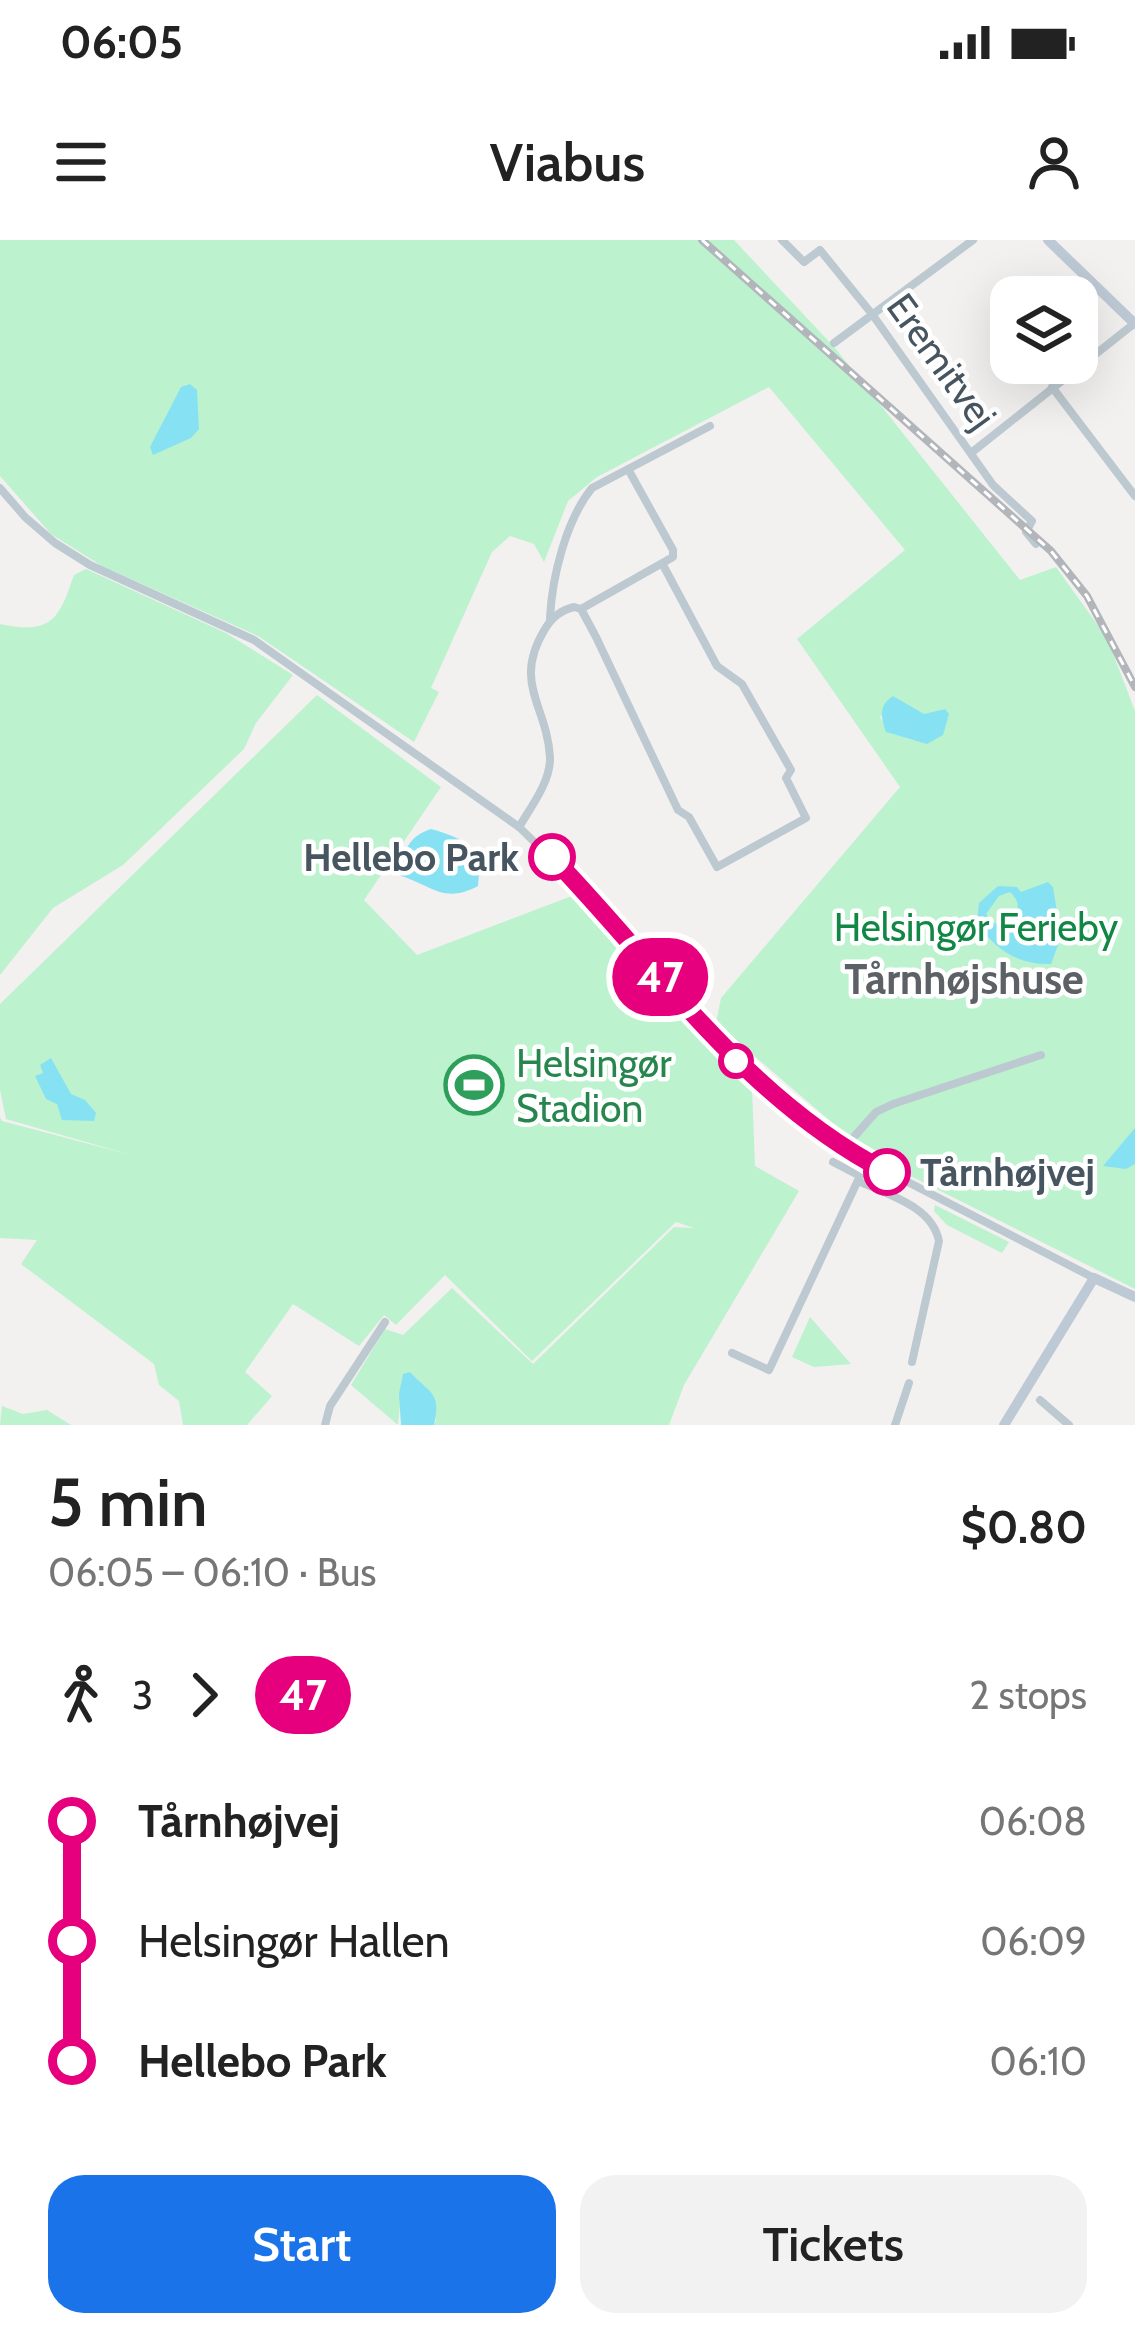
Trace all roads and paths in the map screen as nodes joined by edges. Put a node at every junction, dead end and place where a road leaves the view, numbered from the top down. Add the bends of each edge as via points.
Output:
1 (782, 240) edge
2 (973, 240) edge
3 (1048, 240) edge
4 (872, 314) junction
5 (1135, 324) edge
6 (834, 343) dead end
7 (1052, 387) junction
8 (710, 426) dead end
9 (971, 453) junction
10 (628, 469) junction
11 (0, 488) edge
12 (1135, 496) edge
13 (1036, 544) dead end
14 (663, 565) junction
15 (580, 609) junction
16 (550, 619) junction
17 (519, 827) junction
18 (1041, 1055) dead end
19 (845, 1147) junction
20 (867, 1161) junction
21 (833, 1162) dead end
22 (859, 1178) junction
23 (1094, 1278) junction
24 (1135, 1298) edge
25 (385, 1322) dead end
26 (732, 1353) dead end
27 (912, 1362) dead end
28 (909, 1383) dead end
29 (1040, 1400) dead end
30 (325, 1425) edge
31 (895, 1425) edge
32 (1004, 1425) edge
33 (1070, 1425) edge

1 - 4 street, Eremitvej via 804,262 820,250
2 - 4 street
3 - 5 main road
4 - 6 street
4 - 9 street, Eremitvej
5 - 7 street
7 - 9 street
7 - 12 street
8 - 10 street
9 - 13 street, Eremitvej via 1032,520 1026,532
10 - 14 street via 673,550
10 - 16 street via 592,488 578,506
11 - 17 street via 55,543 254,640
14 - 15 street
14 - 15 street via 717,666 742,684 791,770 786,778 806,818 717,867 678,810
15 - 16 street
16 - 17 street via 530,668 549,770
17 - 19 street via 597,903 719,1046
18 - 19 street via 893,1104
19 - 20 street
20 - 22 street
20 - 23 street
21 - 22 street
22 - 26 street via 769,1370
22 - 27 street via 936,1227
23 - 24 main road
23 - 32 main road
25 - 30 street
28 - 31 street
29 - 33 street

